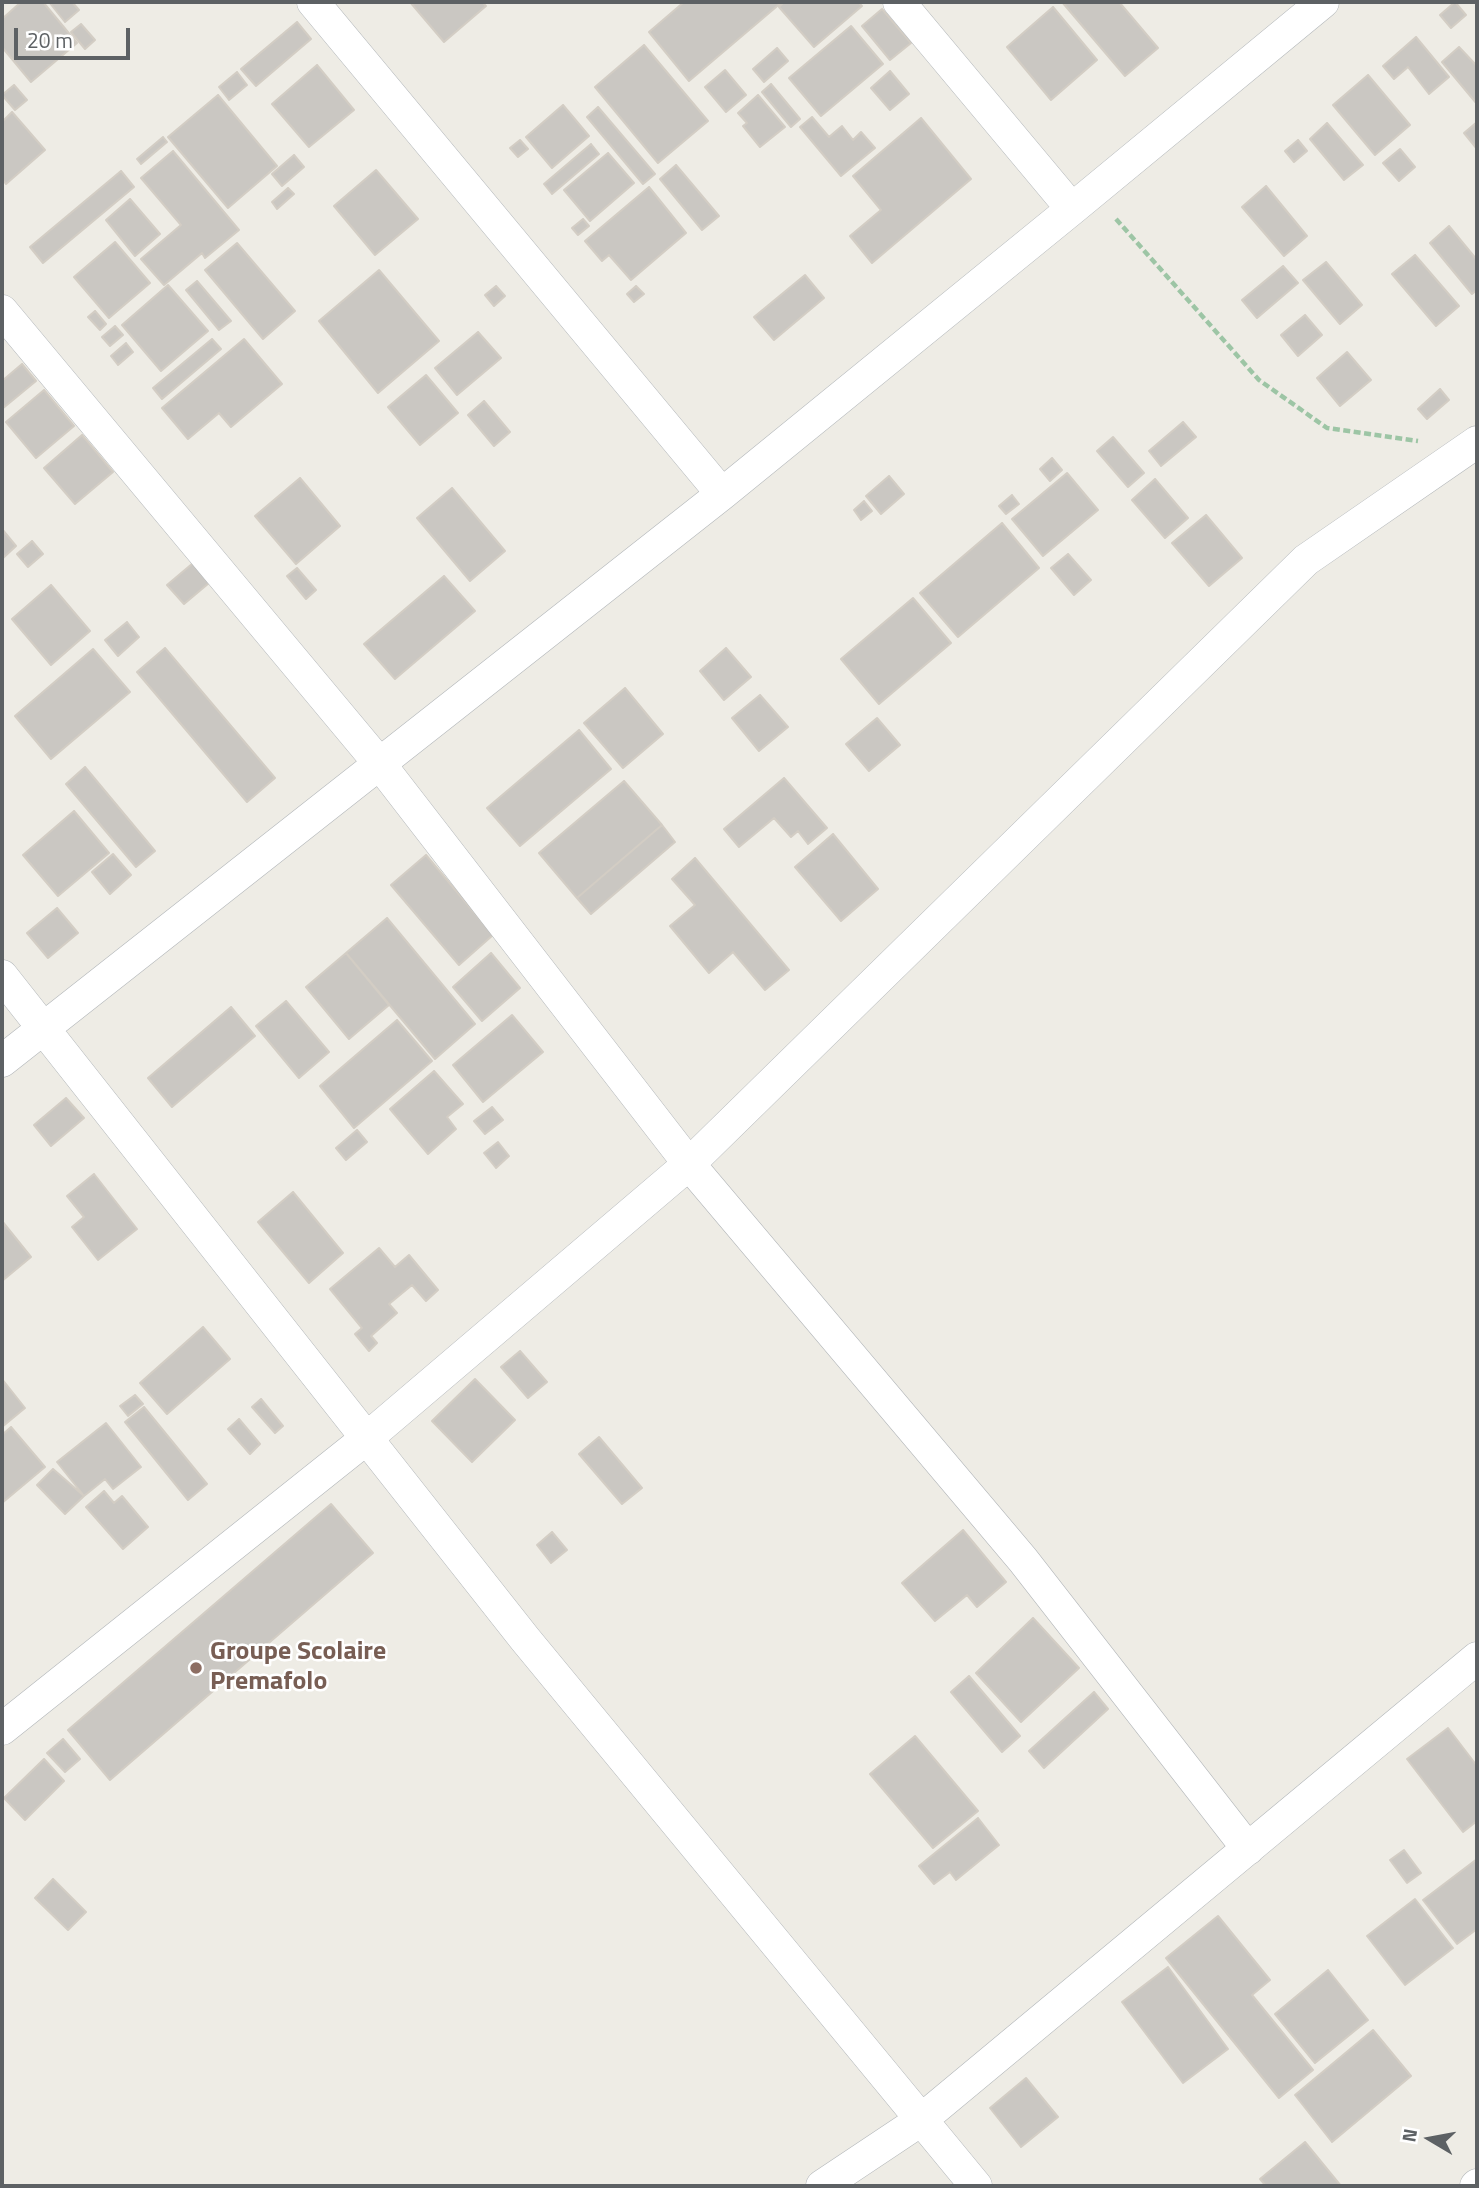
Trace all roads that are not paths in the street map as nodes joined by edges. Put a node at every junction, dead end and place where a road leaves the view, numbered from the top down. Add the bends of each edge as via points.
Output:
1 (313, 2) edge
2 (899, 2) edge
3 (1323, 2) edge
4 (1083, 201) junction
5 (2, 311) edge
6 (1473, 445) edge
7 (723, 494) junction
8 (379, 763) junction
9 (2, 976) edge
10 (43, 1027) junction
11 (2, 1060) edge
12 (689, 1164) junction
13 (367, 1438) junction
14 (1477, 1658) edge
15 (2, 1729) edge
16 (1248, 1849) junction
17 (921, 2120) junction
18 (822, 2186) edge
19 (976, 2186) edge

1 - 7 street
2 - 4 street
3 - 4 street
4 - 7 street
5 - 8 street
6 - 12 street via 1306,560
7 - 8 street
8 - 10 street
8 - 12 street
9 - 10 street
10 - 11 street
10 - 13 street
12 - 13 street
12 - 16 street via 1023,1560
13 - 15 street
13 - 17 street via 525,1639
14 - 16 street
16 - 17 street
17 - 18 street
17 - 19 street

